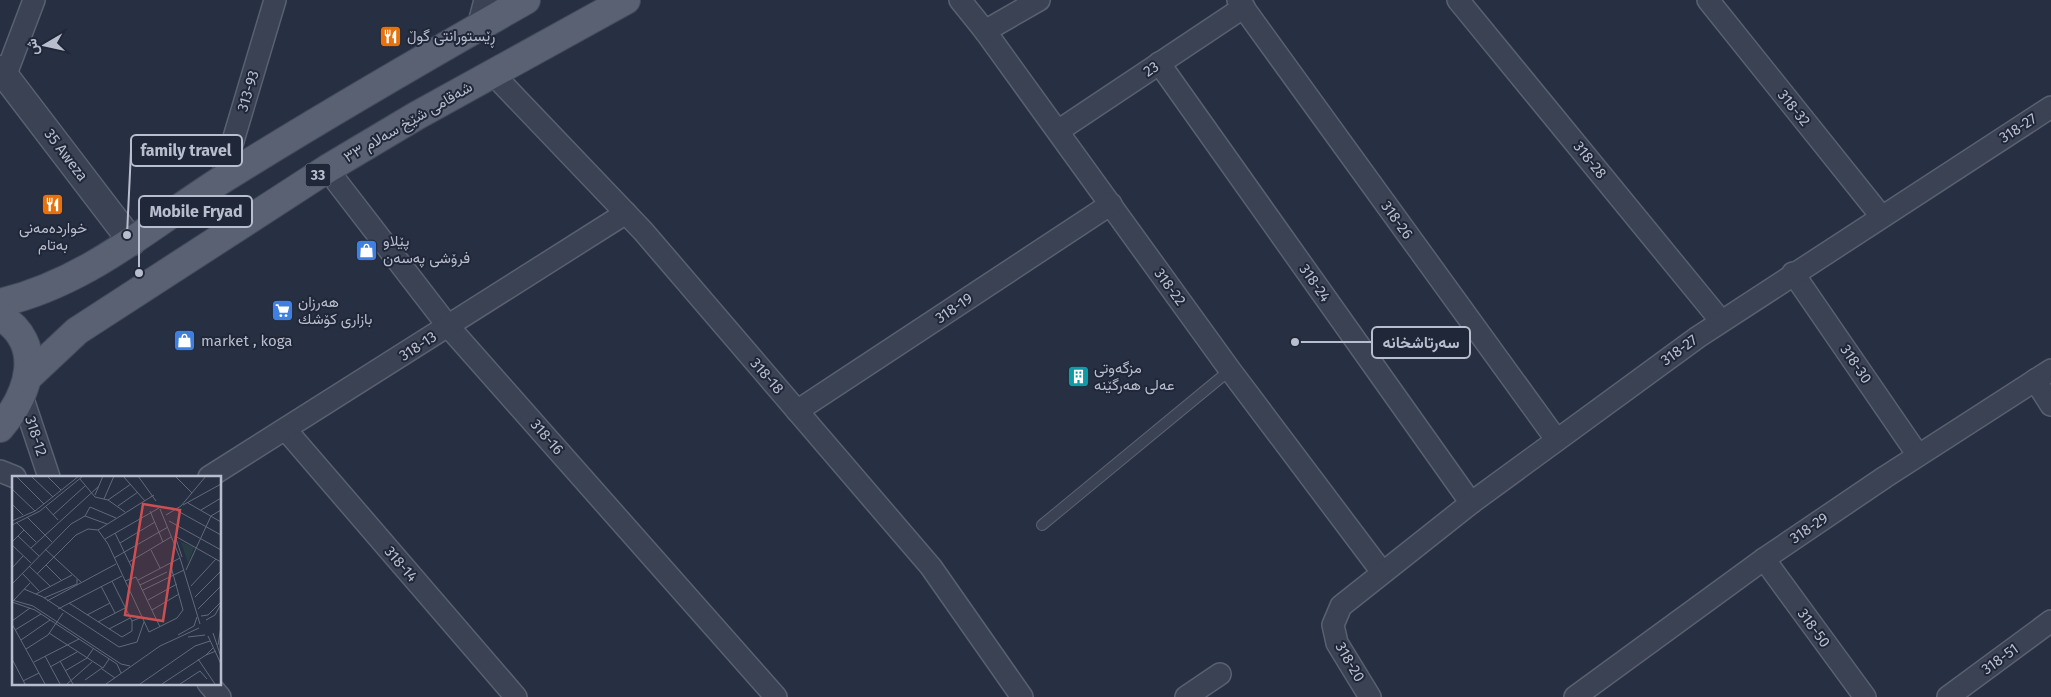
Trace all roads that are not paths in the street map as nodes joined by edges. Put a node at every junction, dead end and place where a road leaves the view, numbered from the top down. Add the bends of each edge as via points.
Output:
1 (34, 0) edge
2 (275, 0) edge
3 (485, 0) edge
4 (526, 0) edge
5 (626, 0) edge
6 (960, 0) edge
7 (1039, 0) edge
8 (1458, 0) edge
9 (1708, 0) edge
10 (1241, 4) edge
11 (478, 27) junction
12 (985, 31) junction
13 (1159, 63) junction
14 (3, 72) edge
15 (492, 73) junction
16 (2051, 107) edge
17 (1058, 131) junction
18 (327, 170) junction
19 (221, 181) junction
20 (1111, 204) junction
21 (626, 212) junction
22 (1881, 216) junction
23 (132, 242) junction
24 (1794, 273) junction
25 (0, 303) edge
26 (0, 316) edge
27 (1722, 321) junction
28 (448, 326) junction
29 (1230, 370) junction
30 (2043, 375) edge
31 (25, 386) junction
32 (2051, 405) edge
33 (797, 412) junction
34 (0, 428) edge
35 (286, 430) junction
36 (1556, 439) junction
37 (1918, 455) junction
38 (0, 470) edge
39 (13, 476) edge
40 (48, 476) edge
41 (211, 476) edge
42 (1471, 503) junction
43 (1042, 525) dead end
44 (1764, 559) junction
45 (1382, 572) junction
46 (2051, 621) edge
47 (1333, 625) joint
48 (1220, 674) dead end
49 (209, 684) edge
50 (220, 697) edge
51 (516, 697) edge
52 (776, 697) edge
53 (1022, 697) edge
54 (1186, 697) edge
55 (1370, 697) edge
56 (1575, 697) edge
57 (1865, 697) edge
58 (1948, 697) edge

1 - 14 street
2 - 19 street, 313-93
3 - 11 street
4 - 11 main road
5 - 15 main road, شەقامی شێخ سەلام ٣٣ / 33
6 - 12 street, 318-22
7 - 12 street
8 - 27 street, 318-28
9 - 22 street, 318-32
10 - 13 street, 23
10 - 36 street, 318-26
11 - 19 main road
12 - 17 street, 318-22
13 - 17 street, 23
13 - 42 street, 318-24
14 - 23 street, 35 Aweza
15 - 18 main road, شەقامی شێخ سەلام ٣٣ / 33
15 - 21 street, 318-18
16 - 22 street, 318-27
17 - 20 street, 318-22
18 - 28 street, 318-16
18 - 31 main road, شەقامی شێخ سەلام ٣٣ / 33 via 77,331
19 - 23 main road
20 - 29 street, 318-22
20 - 33 street, 318-19
21 - 28 street, 318-13
21 - 33 street, 318-18
22 - 24 street, 318-27
23 - 25 main road via 58,284 31,296
24 - 27 street, 318-27
24 - 37 street, 318-30
26 - 31 main road via 12,323 22,337 29,360
27 - 36 street, 318-27
28 - 35 street, 318-13
28 - 52 street, 318-16
29 - 43 lane
29 - 45 street, 318-22
30 - 32 street
30 - 37 street, 318-29
31 - 34 main road, شەقامی شێخ سەلام ٣٣ / 33
31 - 40 street, 318-12
33 - 53 street, 318-18 via 931,567
35 - 41 street, 318-13
35 - 51 street, 318-14
36 - 42 street, 318-27
37 - 44 street, 318-29
38 - 39 street
42 - 45 street, 318-27
44 - 56 street, 318-29
44 - 57 street, 318-50
45 - 47 street, 318-27 via 1341,606
46 - 58 street, 318-51
47 - 55 street, 318-20 via 1337,643
48 - 54 street
49 - 50 street

